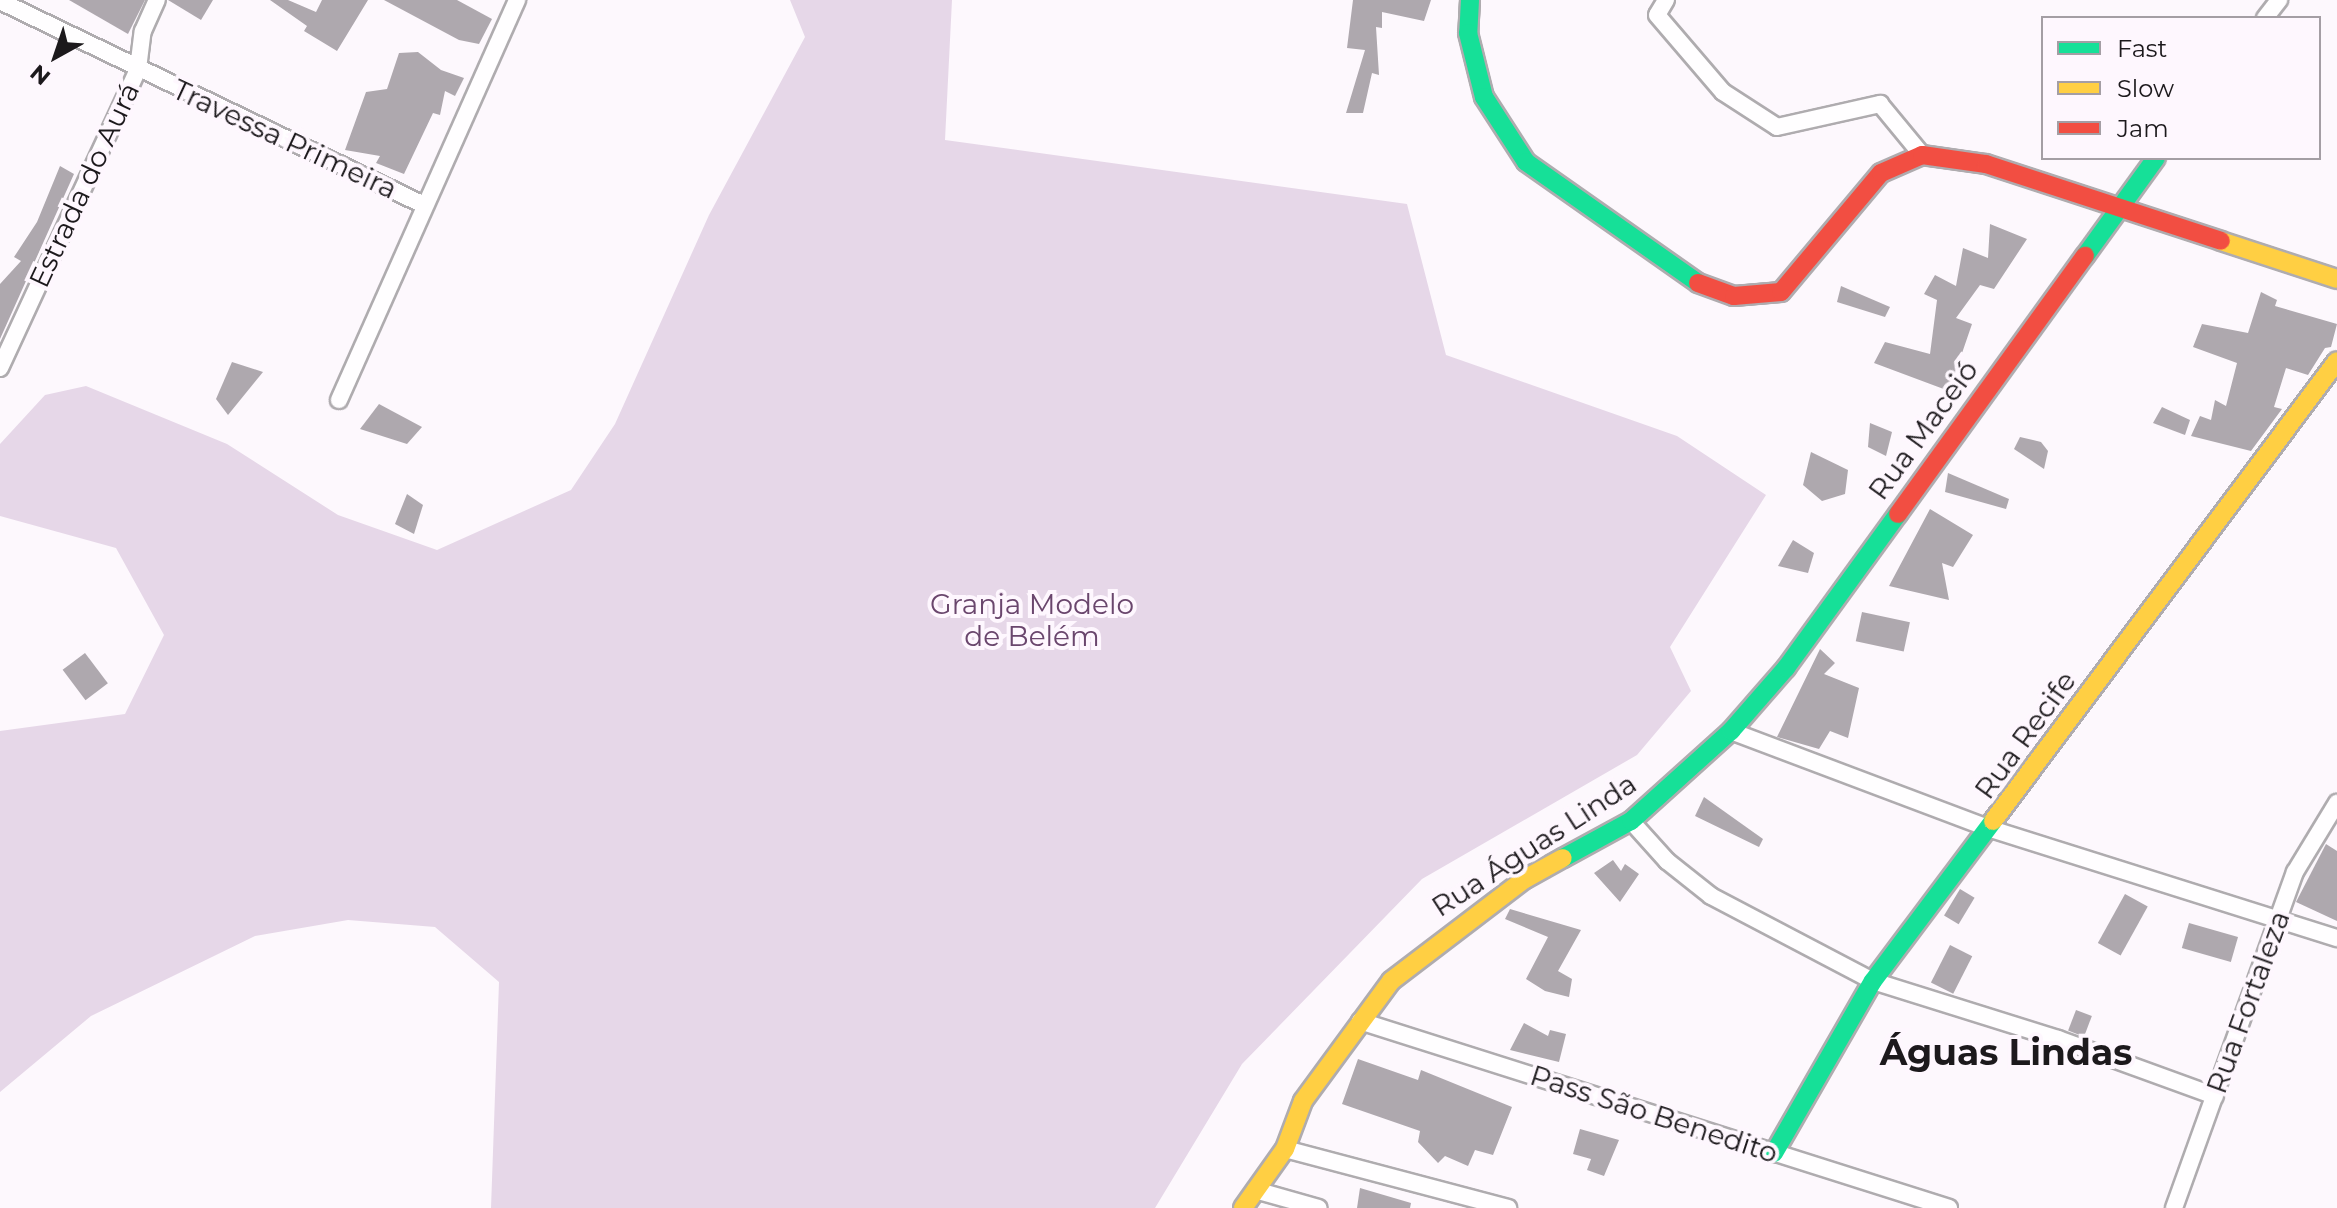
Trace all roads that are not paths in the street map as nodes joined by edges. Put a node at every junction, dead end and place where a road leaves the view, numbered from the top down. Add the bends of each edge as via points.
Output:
1 (157, 0) edge
2 (517, 0) edge
3 (1470, 0) edge
4 (1666, 0) edge
5 (2279, 0) edge
6 (0, 1) edge
7 (2267, 16) edge
8 (138, 69) junction
9 (1922, 155) junction
10 (2154, 160) edge
11 (422, 204) junction
12 (2116, 209) junction
13 (2337, 279) edge
14 (2337, 361) edge
15 (0, 368) edge
16 (339, 400) dead end
17 (1731, 731) junction
18 (2337, 803) edge
19 (1631, 821) junction
20 (1991, 829) junction
21 (2276, 921) junction
22 (2337, 938) edge
23 (1873, 981) junction
24 (1360, 1021) junction
25 (2215, 1096) junction
26 (1285, 1149) junction
27 (1774, 1153) junction
28 (1255, 1190) junction
29 (1243, 1208) edge
30 (1319, 1208) edge
31 (1508, 1208) edge
32 (1949, 1208) edge
33 (2174, 1208) edge

1 - 8 street, Estrada do Aurá via 143,31
2 - 11 street
3 - 9 street via 1468,33 1484,97 1526,162 1699,283 1734,296 1781,292 1881,173
4 - 9 street via 1657,15 1723,92 1777,127 1880,104
5 - 7 street
6 - 8 street, Travessa Primeira
8 - 11 street, Travessa Primeira
8 - 15 street, Estrada do Aurá
9 - 12 street via 1986,164
10 - 12 street, Rua Maceió
11 - 16 street, Travessa Primeira
12 - 13 street
12 - 17 street, Rua Maceió via 1786,668
14 - 20 street, Rua Recife
17 - 19 street, Rua Águas Linda
17 - 20 street
18 - 21 street, Rua Fortaleza via 2295,872
19 - 23 street via 1667,861 1711,896
19 - 24 street, Rua Águas Linda via 1525,879 1435,944 1391,981
20 - 21 street
20 - 23 street, Rua Recife
21 - 22 street
21 - 25 street, Rua Fortaleza
23 - 25 street
23 - 27 street, Rua Recife
24 - 26 street, Rua Águas Linda via 1303,1101
24 - 27 street, Pass São Benedito
25 - 33 street, Rua Fortaleza
26 - 28 street, Rua Águas Linda
26 - 31 street
27 - 32 street, Pass São Benedito
28 - 29 street, Rua Águas Linda
28 - 30 street

